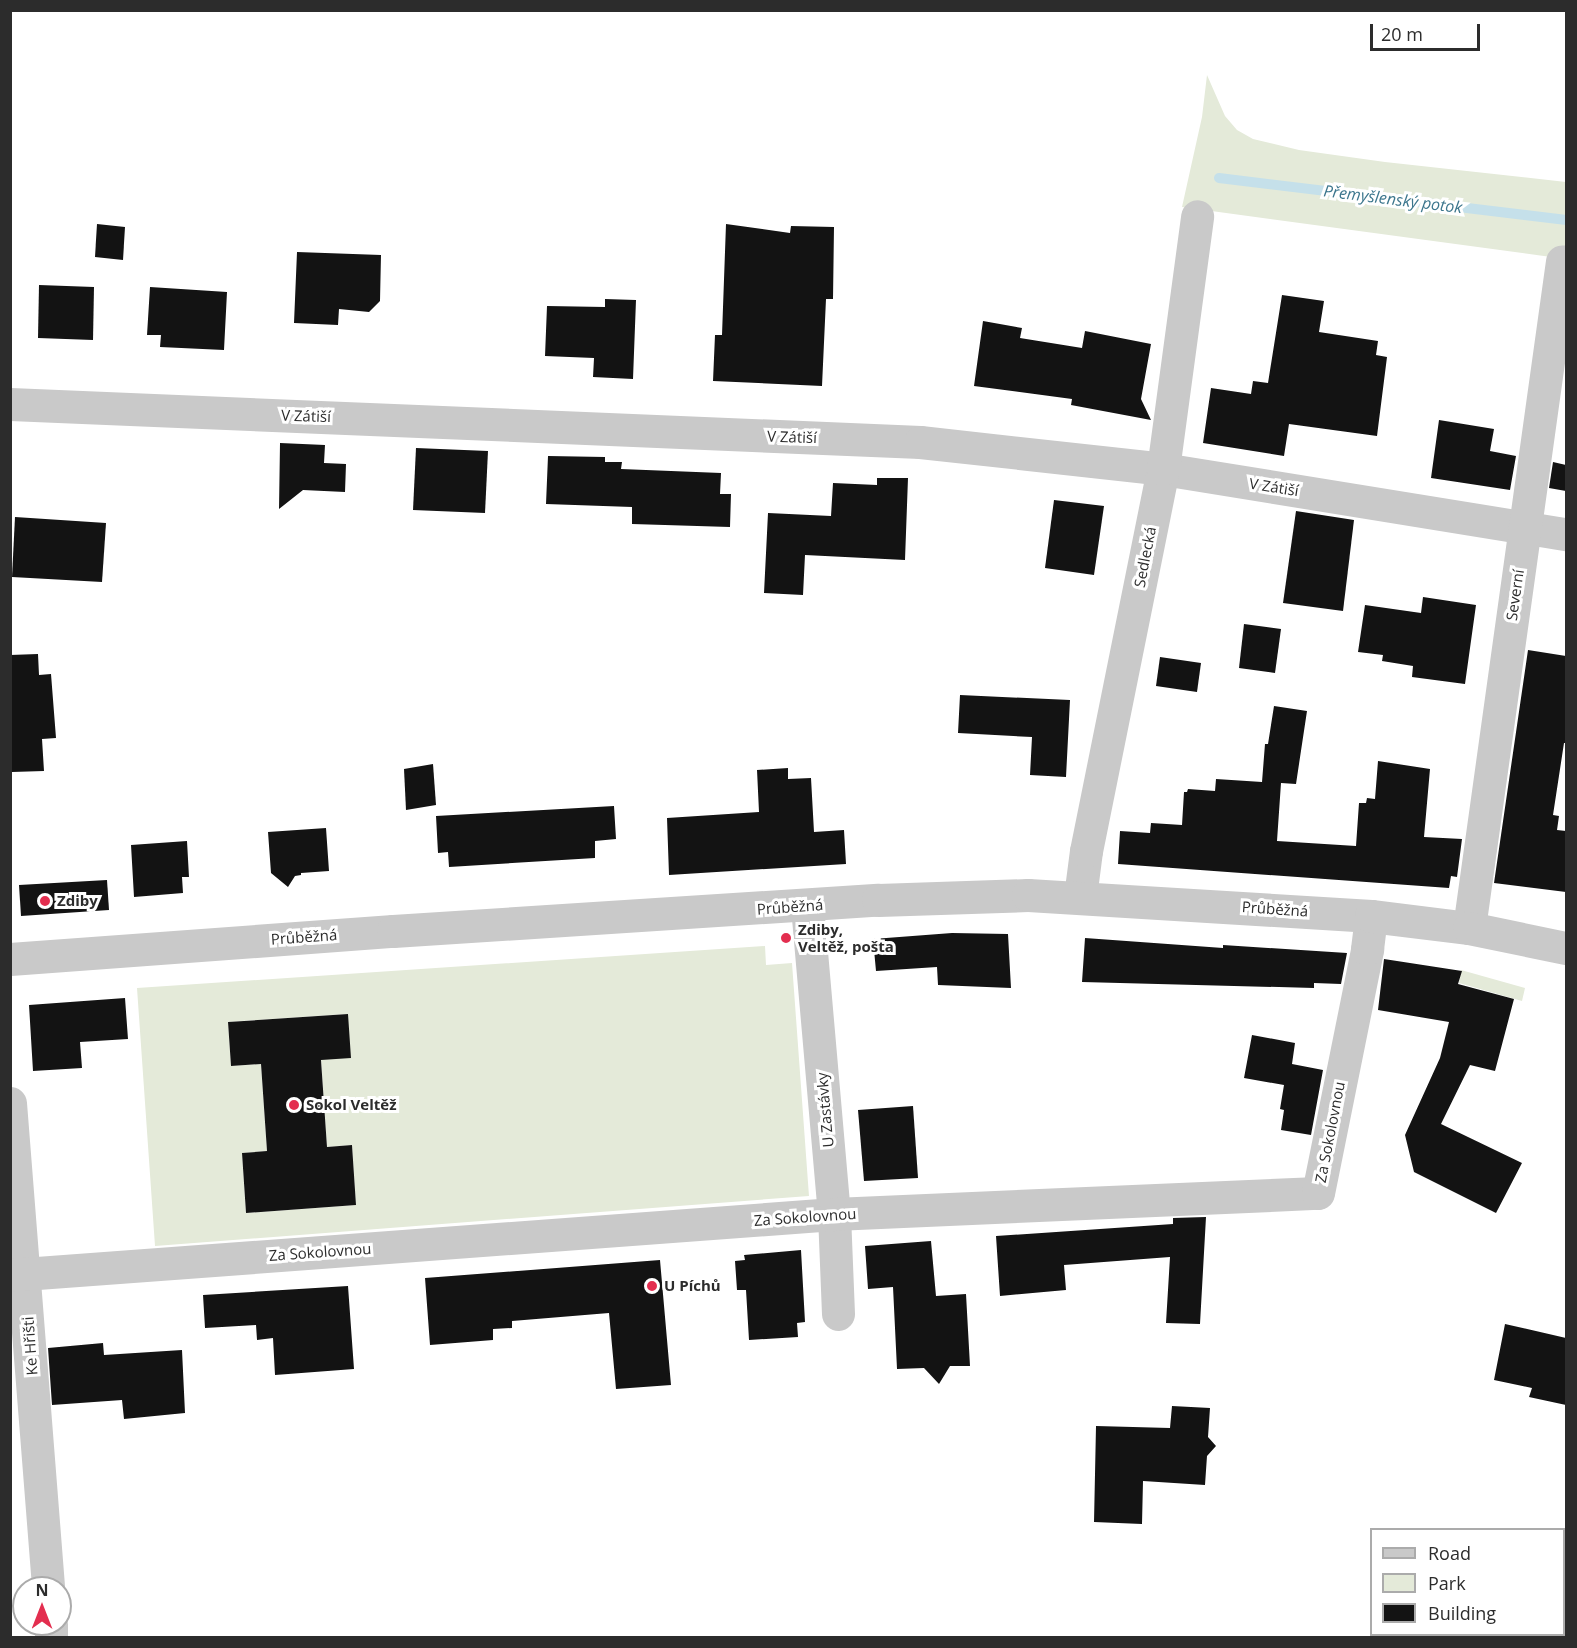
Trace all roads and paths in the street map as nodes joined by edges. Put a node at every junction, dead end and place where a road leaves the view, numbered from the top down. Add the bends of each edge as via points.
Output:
1 (1197, 216) dead end
2 (1562, 261) dead end
3 (10, 404) edge
4 (1163, 469) junction
5 (1525, 528) junction
6 (1566, 534) edge
7 (1080, 897) junction
8 (807, 906) junction
9 (1371, 915) junction
10 (1469, 928) junction
11 (1566, 948) edge
12 (10, 959) edge
13 (10, 1103) edge
14 (834, 1214) junction
15 (18, 1275) edge
16 (838, 1314) dead end
17 (47, 1576) edge

1 - 4 street, Sedlecká
2 - 5 street, Severní
3 - 4 street, V Zátiší via 920,442
4 - 5 street, V Zátiší
4 - 7 street, Sedlecká
5 - 6 street, V Zátiší
5 - 10 street, Severní
7 - 8 street, Průběžná via 962,896
7 - 9 street, Průběžná
8 - 12 street, Průběžná
8 - 14 street, U Zastávky
9 - 10 street, Průběžná
9 - 14 street, Za Sokolovnou via 1318,1193
10 - 11 street, Průběžná
13 - 15 street, Ke Hřišti
14 - 15 street, Za Sokolovnou
14 - 16 street, U Zastávky
15 - 17 street, Ke Hřišti

